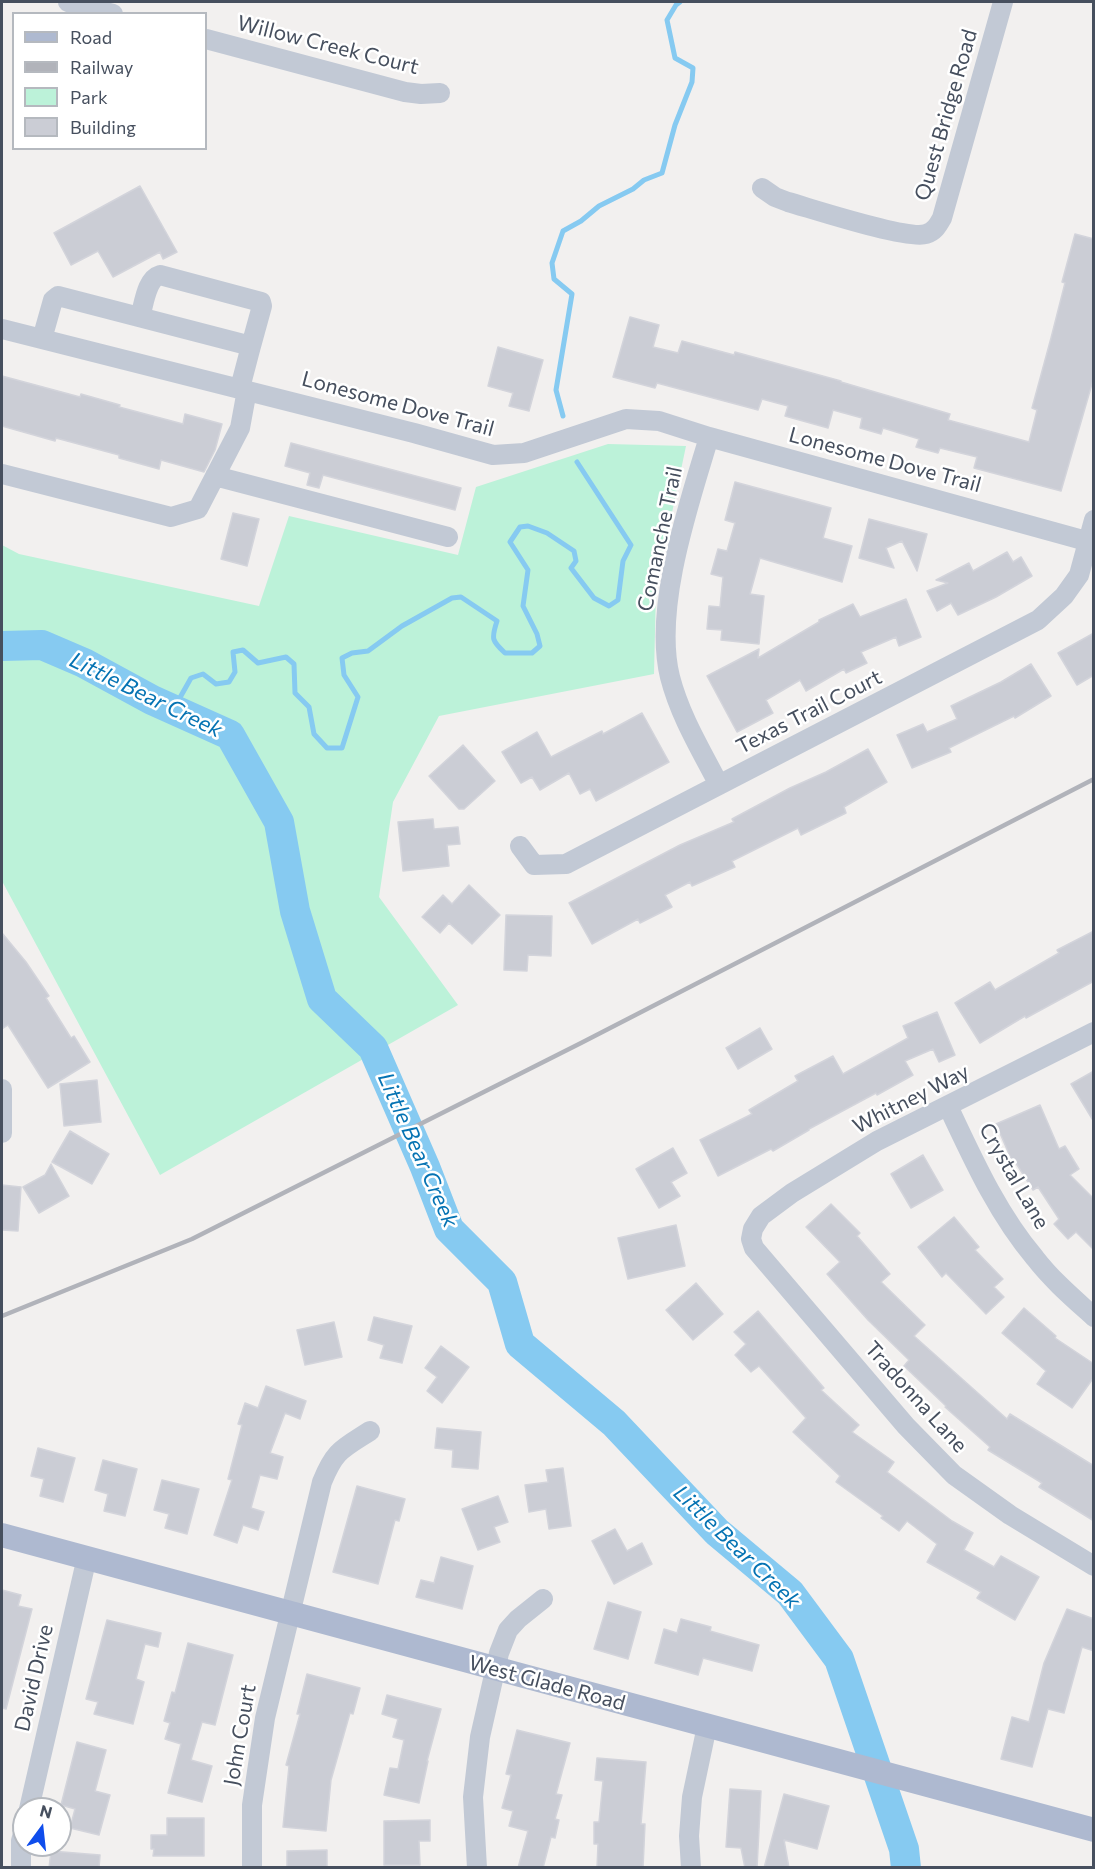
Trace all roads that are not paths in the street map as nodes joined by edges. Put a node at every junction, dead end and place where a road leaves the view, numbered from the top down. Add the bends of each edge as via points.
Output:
1 (68, 2) edge
2 (1003, 2) edge
3 (105, 12) edge
4 (207, 39) edge
5 (440, 93) dead end
6 (762, 188) dead end
7 (140, 317) junction
8 (2, 329) edge
9 (42, 339) junction
10 (251, 346) junction
11 (243, 389) junction
12 (709, 437) junction
13 (2, 474) edge
14 (215, 476) junction
15 (1094, 520) edge
16 (448, 537) dead end
17 (1090, 542) edge
18 (719, 785) junction
19 (520, 846) dead end
20 (1094, 1032) edge
21 (2, 1089) edge
22 (948, 1106) junction
23 (2, 1133) edge
24 (758, 1221) joint
25 (1094, 1317) edge
26 (370, 1431) dead end
27 (2, 1535) edge
28 (87, 1557) junction
29 (1094, 1566) edge
30 (543, 1599) dead end
31 (291, 1613) junction
32 (495, 1670) junction
33 (706, 1726) junction
34 (32, 1797) edge
35 (1094, 1830) edge
36 (252, 1868) edge
37 (477, 1868) edge
38 (692, 1868) edge

1 - 3 street
2 - 6 street, Quest Bridge Road via 942,218 935,229 926,234 904,234 788,202
4 - 5 street, Willow Creek Court via 395,90
7 - 9 street via 58,296 53,300
7 - 10 street
7 - 10 street via 151,281 160,275 261,302
8 - 9 street, Lonesome Dove Trail
9 - 11 street, Lonesome Dove Trail
10 - 11 street
11 - 12 street, Lonesome Dove Trail via 493,455 524,453 626,419 659,422
11 - 14 street via 240,428
12 - 17 street, Lonesome Dove Trail
12 - 18 street, Comanche Trail via 684,521 665,631 670,676 682,712
13 - 14 street via 171,517 198,508
14 - 16 street
15 - 17 street, Texas Trail Court
17 - 18 street, Texas Trail Court via 1079,575 1064,596 1038,620
18 - 19 street, Texas Trail Court via 566,864 534,865
20 - 22 street, Whitney Way
21 - 23 street
22 - 24 street, Whitney Way via 877,1142 792,1193
22 - 25 street, Crystal Lane via 1002,1213 1034,1258
24 - 29 street, Tradonna Lane via 751,1239 754,1248 906,1426 954,1475 1010,1515
26 - 31 street, John Court via 341,1449 331,1461 322,1482
27 - 28 main road, West Glade Road
28 - 31 main road, West Glade Road
28 - 34 street, David Drive
30 - 32 street via 508,1630
31 - 32 main road, West Glade Road
31 - 36 street, John Court via 265,1718 252,1805
32 - 33 main road, West Glade Road
32 - 37 street via 480,1737 473,1797
33 - 35 main road, West Glade Road
33 - 38 street via 692,1797

